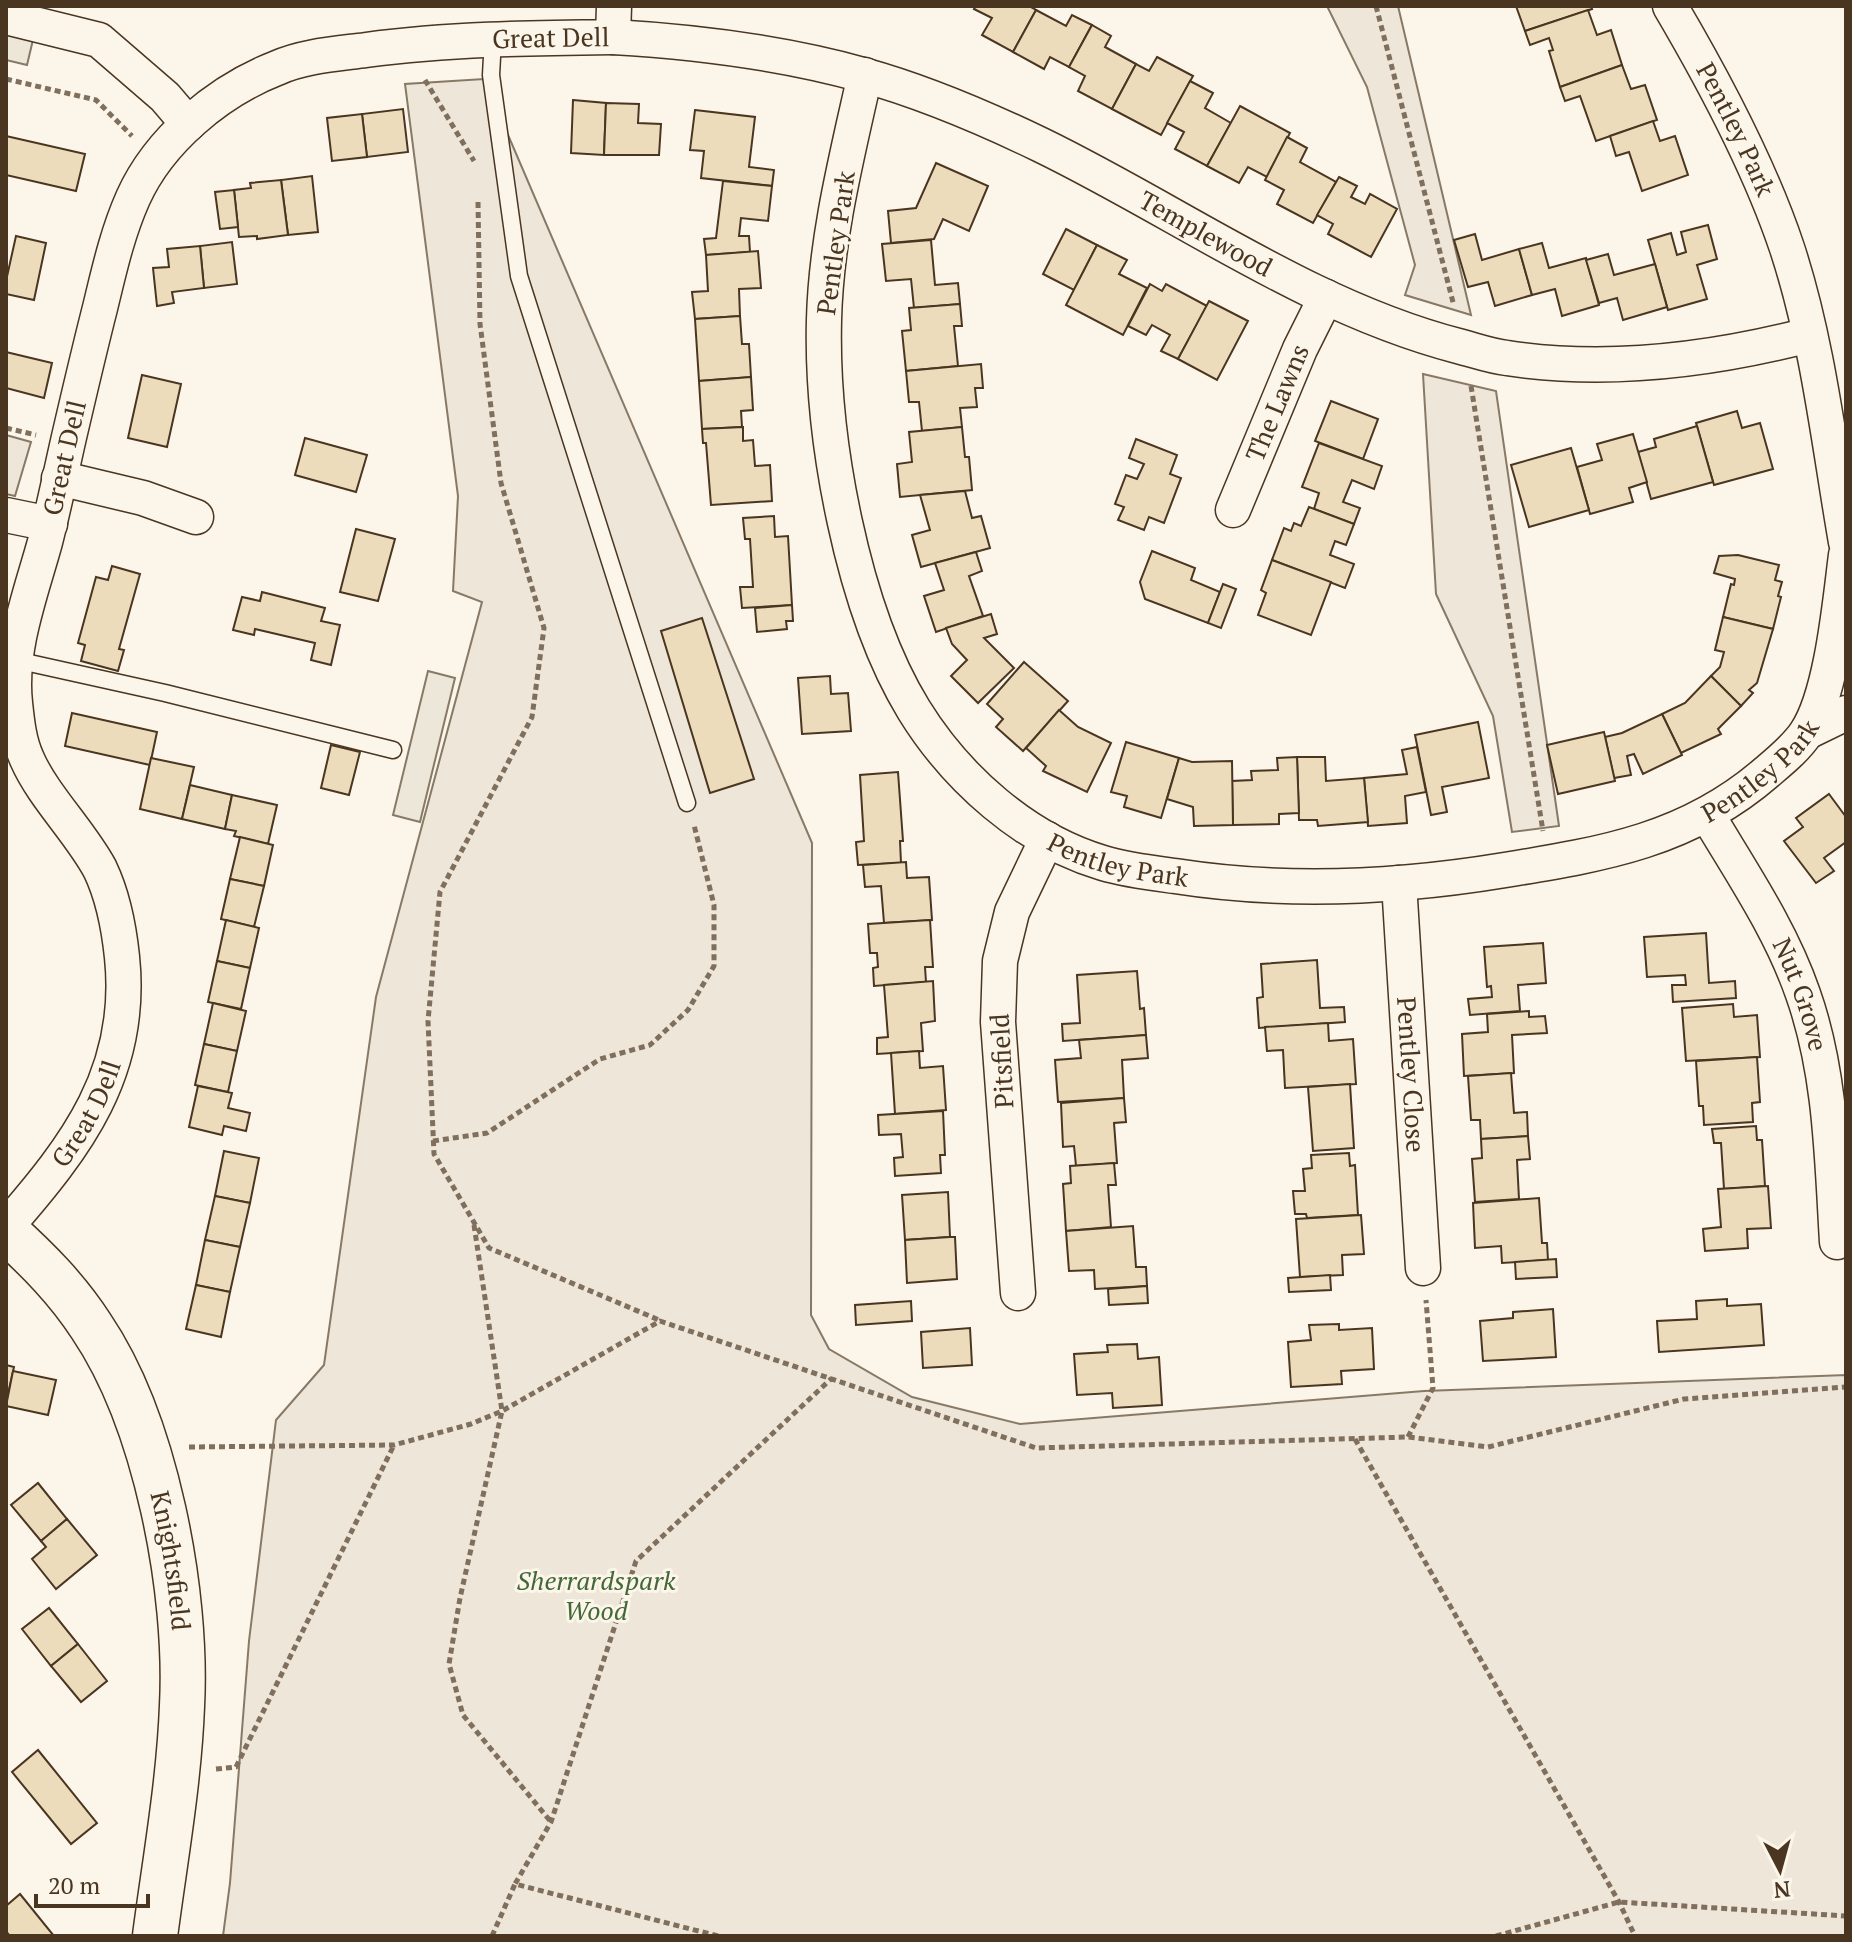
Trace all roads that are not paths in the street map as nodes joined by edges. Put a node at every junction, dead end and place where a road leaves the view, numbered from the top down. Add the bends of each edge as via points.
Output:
1 (1670, 6) edge
2 (6, 17) edge
3 (613, 22) edge
4 (493, 39) junction
5 (865, 75) junction
6 (188, 124) junction
7 (1326, 297) junction
8 (1809, 335) junction
9 (59, 478) junction
10 (1233, 510) dead end
11 (6, 515) edge
12 (196, 517) dead end
13 (50, 524) junction
14 (1846, 542) edge
15 (1846, 555) edge
16 (16, 660) junction
17 (1846, 713) edge
18 (1807, 732) junction
19 (393, 750) dead end
20 (687, 803) road end
21 (1708, 816) junction
22 (1047, 839) junction
23 (1399, 883) junction
24 (6, 1229) edge
25 (1837, 1242) dead end
26 (1423, 1268) road end
27 (1018, 1293) dead end
28 (155, 1936) edge

1 - 8 street, Pentley Park via 1751,160 1787,248
2 - 6 street via 99,40
3 - 4 street, Great Dell
3 - 5 street, Templewood
4 - 6 street, Great Dell via 404,45 277,67
4 - 20 lane via 491,75 519,276
5 - 7 street, Templewood via 1040,145
5 - 22 street, Pentley Park via 828,257 824,323 834,470 851,544 877,632 912,707 950,761 1003,809
6 - 9 street, Great Dell via 134,194 115,244
7 - 8 street, Templewood via 1388,325 1506,358 1601,365 1707,357
7 - 10 street, The Lawns
8 - 14 street, Pentley Park
9 - 12 street
9 - 13 street, Great Dell
11 - 13 street
13 - 16 street, Great Dell
15 - 18 street, Pentley Park via 1831,657
16 - 19 lane
16 - 24 street, Great Dell via 14,697 27,761 99,869 121,942 124,976 116,1057 100,1100 78,1139
17 - 18 street
18 - 21 street, Pentley Park via 1744,792
21 - 23 street, Pentley Park via 1655,838 1548,863
21 - 25 street, Nut Grove via 1778,935 1803,994 1822,1062
22 - 23 street, Pentley Park via 1102,862 1225,884 1295,888
22 - 27 street, Pitsfield via 1012,912 1000,961 998,1022
23 - 26 street, Pentley Close
24 - 28 street, Knightsfield via 56,1278 93,1328 146,1448 169,1536 180,1610 182,1705

